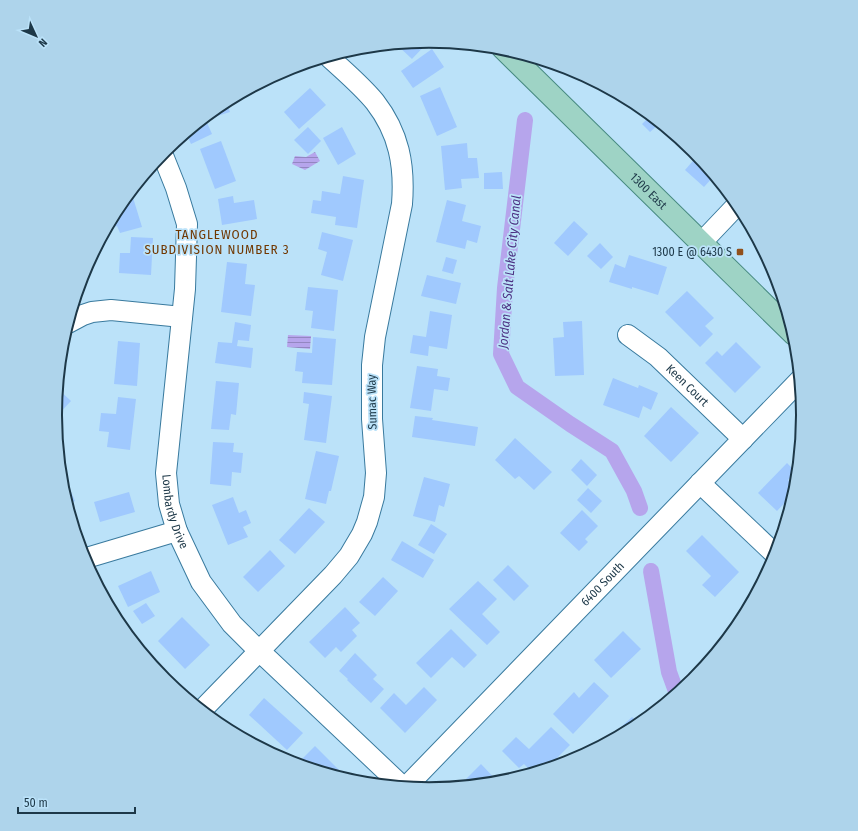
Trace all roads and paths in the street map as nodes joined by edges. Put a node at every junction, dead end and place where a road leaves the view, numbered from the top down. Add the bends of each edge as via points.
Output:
1 (513, 58) edge
2 (334, 61) edge
3 (165, 160) edge
4 (733, 209) edge
5 (701, 243) junction
6 (182, 317) junction
7 (74, 320) edge
8 (785, 325) edge
9 (628, 335) dead end
10 (795, 385) edge
11 (743, 439) junction
12 (700, 484) junction
13 (177, 531) junction
14 (771, 550) edge
15 (89, 557) edge
16 (259, 651) junction
17 (205, 707) edge
18 (397, 781) edge
19 (410, 782) edge

1 - 5 main road, 1300 East
2 - 16 street, Sumac Way via 365,91 382,113 395,139 403,171 402,204 375,337 372,365 375,486 367,522 349,556
3 - 6 street, Lombardy Drive via 187,224
4 - 5 street
5 - 8 main road, 1300 East
6 - 7 street via 102,310
6 - 13 street, Lombardy Drive via 166,473 169,504
9 - 11 street, Keen Court via 658,357
10 - 11 street, 6400 South
11 - 12 street, 6400 South
12 - 14 street
12 - 19 street, 6400 South
13 - 15 street
13 - 16 street, Lombardy Drive via 201,582 232,624
16 - 17 street, Sumac Way
16 - 18 street, Lombardy Drive

